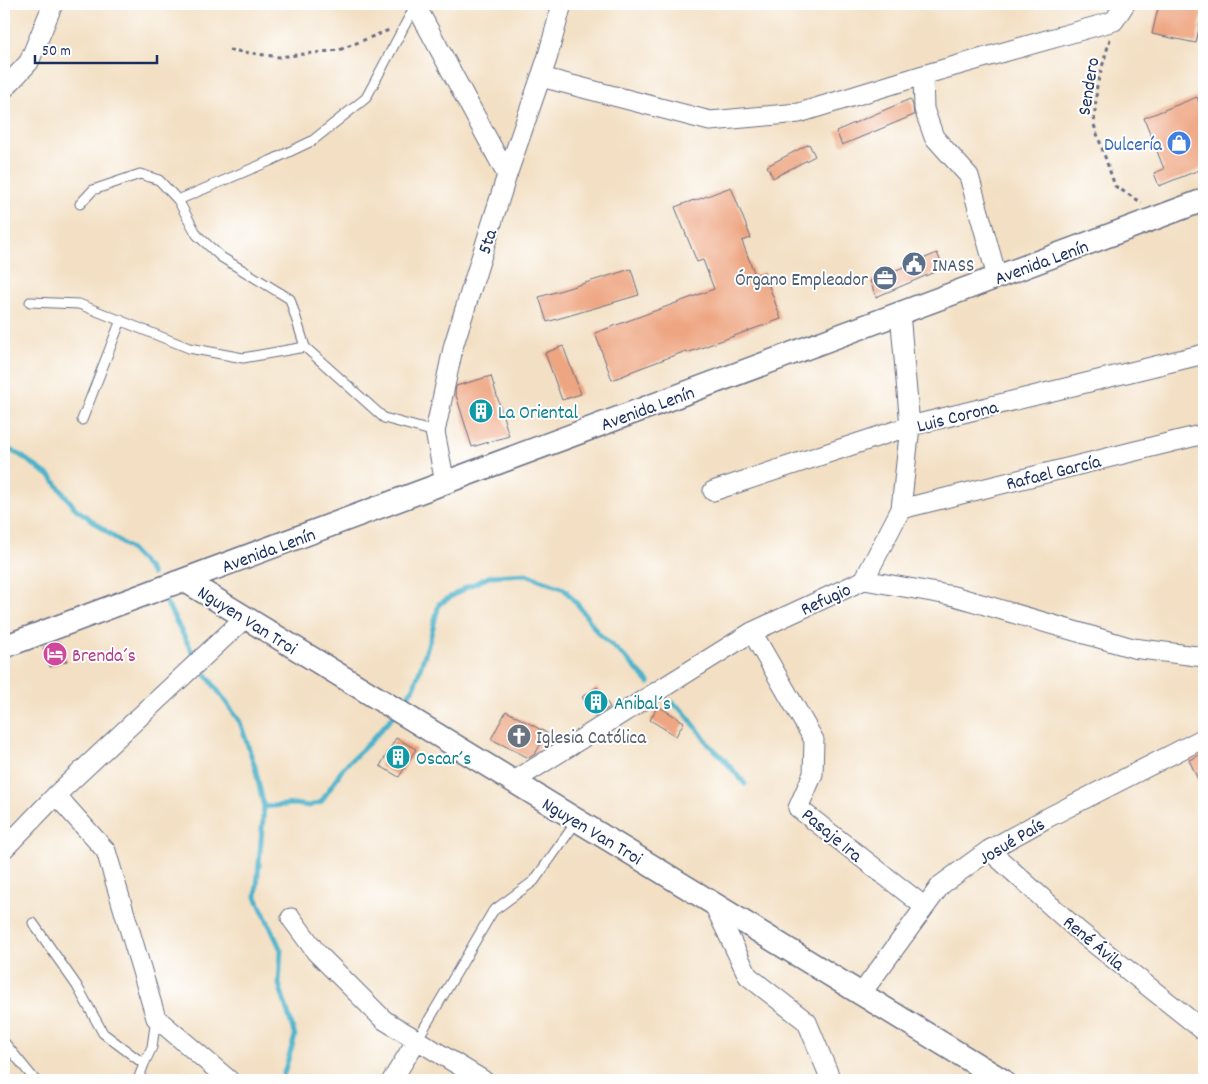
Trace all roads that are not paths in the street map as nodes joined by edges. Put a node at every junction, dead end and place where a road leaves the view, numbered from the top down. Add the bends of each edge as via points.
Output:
1 (53, 4) edge
2 (562, 4) edge
3 (1125, 4) edge
4 (415, 5) edge
5 (923, 75) junction
6 (541, 77) junction
7 (4, 89) edge
8 (508, 175) junction
9 (178, 200) junction
10 (1204, 200) edge
11 (80, 204) dead end
12 (998, 277) junction
13 (30, 302) dead end
14 (900, 313) junction
15 (121, 320) junction
16 (305, 347) junction
17 (1204, 354) edge
18 (82, 420) dead end
19 (910, 426) junction
20 (435, 432) junction
21 (1204, 434) edge
22 (445, 483) junction
23 (714, 491) dead end
24 (901, 509) junction
25 (184, 580) junction
26 (864, 580) junction
27 (246, 618) junction
28 (752, 632) junction
29 (4, 646) edge
30 (1204, 657) edge
31 (1204, 738) edge
32 (514, 782) junction
33 (56, 795) junction
34 (578, 820) junction
35 (4, 849) edge
36 (989, 850) junction
37 (713, 903) junction
38 (925, 907) junction
39 (291, 918) dead end
40 (33, 923) dead end
41 (860, 994) junction
42 (156, 1018) junction
43 (1204, 1031) edge
44 (417, 1040) junction
45 (4, 1042) edge
46 (144, 1064) junction
47 (35, 1080) edge
48 (138, 1080) edge
49 (229, 1080) edge
50 (392, 1080) edge
51 (483, 1080) edge
52 (831, 1080) edge
53 (1002, 1080) edge

1 - 7 street via 29,62
2 - 6 street, 5ta
3 - 5 street via 1114,21
4 - 8 street
4 - 9 lane via 366,98 312,141
5 - 6 street via 799,113 710,121
5 - 12 street via 924,109 934,137 969,176
6 - 8 street, 5ta
8 - 20 street, 5ta via 454,344
9 - 11 lane via 159,180 140,174 93,190
9 - 16 lane via 197,235 221,257 290,300
10 - 12 street, Avenida Lenín
12 - 14 street, Avenida Lenín
13 - 15 lane via 79,304
14 - 19 street
14 - 22 street, Avenida Lenín
15 - 16 lane via 189,348 243,358
15 - 18 lane
16 - 20 lane via 384,418
17 - 19 street, Luis Corona
19 - 23 street, Luis Corona
19 - 24 street
20 - 22 street, 5ta
21 - 24 street, Rafael García
22 - 25 street, Avenida Lenín
24 - 26 street
25 - 27 street, Nguyen Van Troi
25 - 29 street, Avenida Lenín
26 - 28 street, Refugio
26 - 30 street, Refugio via 954,596 1134,648
27 - 32 street, Nguyen Van Troi
27 - 33 street
28 - 32 street, Refugio
28 - 38 street, Pasaje 1ra via 814,740 813,774 798,808
31 - 36 street, Josué País
32 - 34 street, Nguyen Van Troi
33 - 35 street
33 - 42 street via 106,851
34 - 37 street, Nguyen Van Troi
34 - 44 lane via 534,881 493,912
36 - 38 street, Josué País via 941,886
36 - 43 street, René Ávila via 1080,932
37 - 41 street, Nguyen Van Troi
37 - 52 street via 748,976 806,1022
38 - 41 street, Josué País
39 - 44 street via 316,952 384,1020
40 - 46 lane via 77,986 103,1033
41 - 53 street, Nguyen Van Troi
42 - 46 lane via 152,1047
42 - 49 street
44 - 50 street
44 - 51 street
45 - 47 lane
46 - 48 lane

